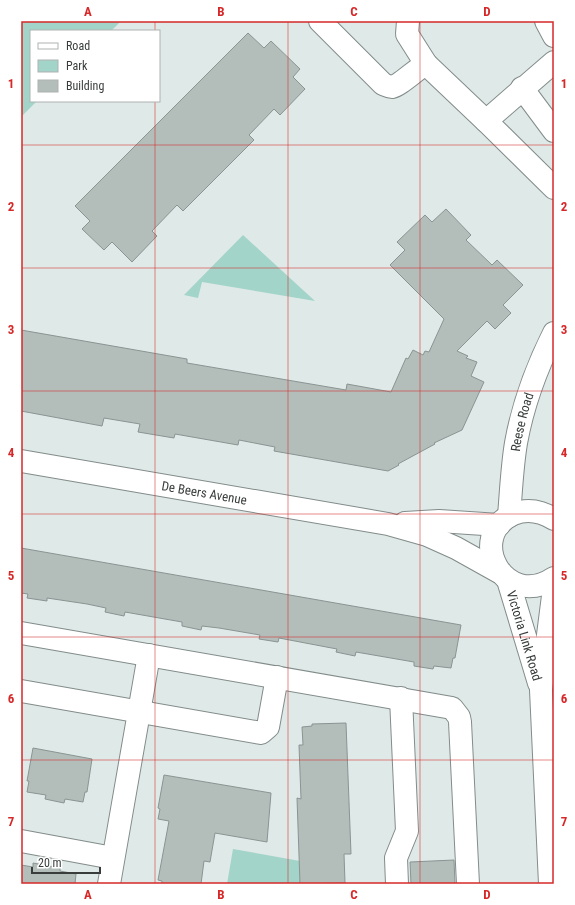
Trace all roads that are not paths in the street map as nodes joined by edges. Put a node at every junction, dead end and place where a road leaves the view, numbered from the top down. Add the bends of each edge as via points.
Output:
1 (320, 21) edge
2 (408, 21) edge
3 (546, 21) edge
4 (554, 36) edge
5 (554, 62) edge
6 (426, 64) junction
7 (522, 88) junction
8 (486, 121) junction
9 (554, 131) edge
10 (554, 188) edge
11 (554, 333) edge
12 (21, 461) edge
13 (554, 519) edge
14 (504, 521) junction
15 (388, 524) junction
16 (503, 576) junction
17 (554, 578) edge
18 (554, 588) edge
19 (21, 633) edge
20 (149, 655) junction
21 (277, 677) junction
22 (541, 690) junction
23 (21, 691) edge
24 (401, 698) junction
25 (139, 712) junction
26 (21, 841) edge
27 (113, 858) junction
28 (109, 884) edge
29 (397, 884) edge
30 (468, 884) edge
31 (550, 884) edge

1 - 6 street via 383,84 391,87 400,84
2 - 6 street via 407,34
3 - 4 street
5 - 7 street
6 - 8 street
7 - 8 street
7 - 9 street
8 - 10 street
11 - 14 street, Reese Road via 538,364 516,442
12 - 15 street, De Beers Avenue
13 - 14 street, De Beers Avenue via 533,510 520,511
14 - 15 street, De Beers Avenue
14 - 16 street, Reese Road via 493,536 491,548 493,560
15 - 16 street, De Beers Avenue via 427,535 456,548
16 - 17 street, De Beers Avenue via 519,586 532,587
16 - 22 street, Victoria Link Road
18 - 22 street, Victoria Link Road
19 - 20 street
20 - 21 street
20 - 25 street
21 - 24 street
21 - 25 street via 268,727 261,733
22 - 31 street, Victoria Link Road
23 - 25 street
24 - 29 street via 407,830 396,858
24 - 30 street via 452,708 459,717
25 - 27 street
26 - 27 street
27 - 28 street

